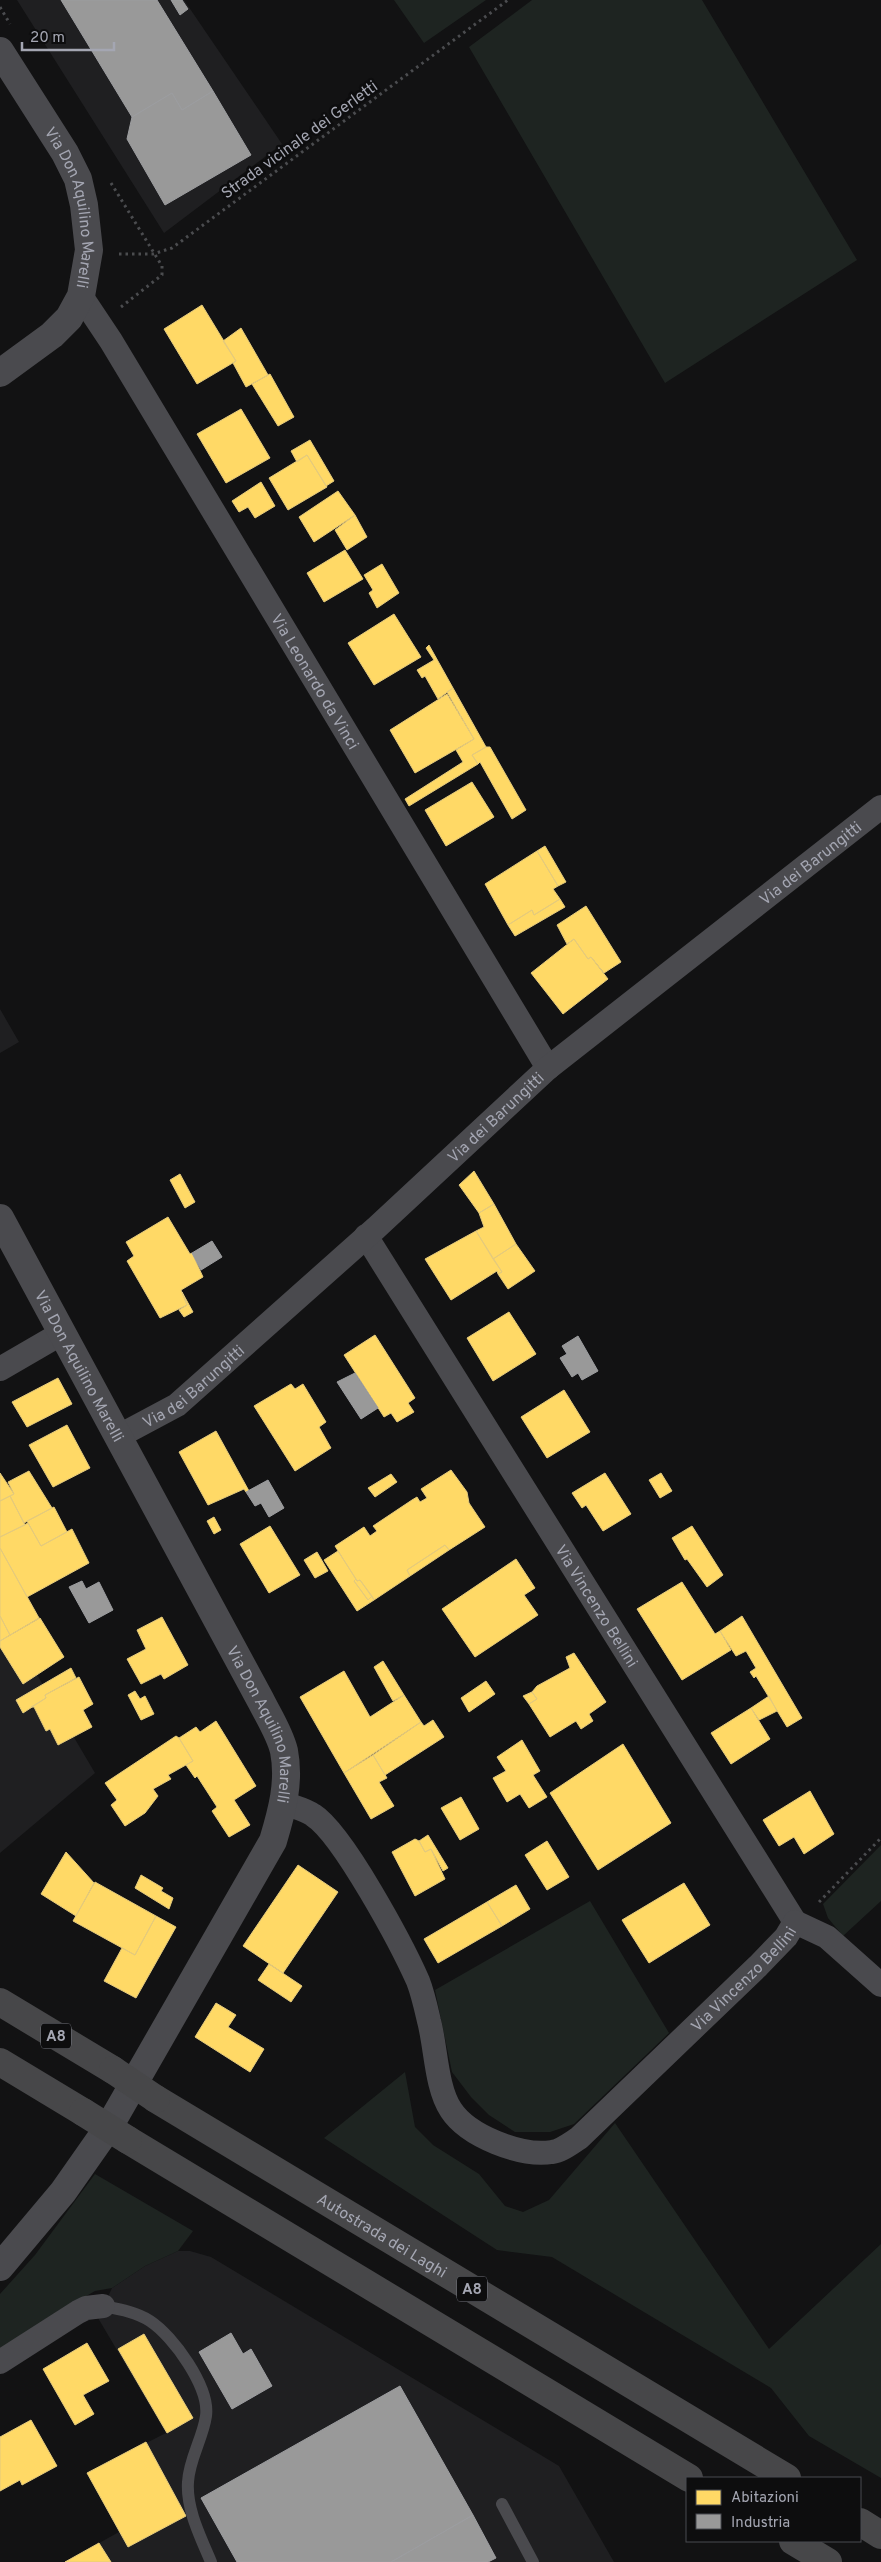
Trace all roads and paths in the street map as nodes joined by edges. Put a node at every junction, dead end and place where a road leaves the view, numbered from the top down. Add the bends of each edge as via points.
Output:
1 (508, 0) edge
2 (0, 51) edge
3 (89, 250) junction
4 (162, 275) dead end
5 (81, 296) junction
6 (111, 341) junction
7 (0, 374) edge
8 (881, 807) edge
9 (548, 1068) junction
10 (0, 1218) edge
11 (366, 1236) junction
12 (62, 1333) junction
13 (0, 1369) edge
14 (120, 1436) junction
15 (284, 1803) junction
16 (881, 1838) edge
17 (795, 1922) junction
18 (881, 1985) edge
19 (0, 2002) edge
20 (0, 2062) edge
21 (0, 2267) edge
22 (102, 2306) joint
23 (0, 2362) edge
24 (687, 2477) edge
25 (785, 2477) edge
26 (502, 2504) dead end
27 (861, 2523) edge
28 (881, 2535) edge
29 (795, 2542) edge
30 (211, 2562) edge
31 (533, 2562) edge
32 (828, 2562) edge

1 - 3 path, Strada vicinale dei Gerletti via 172,248 135,255
2 - 3 street, Via Don Aquilino Marelli via 65,153 78,180
3 - 5 street, Via Don Aquilino Marelli
4 - 6 path via 120,308 114,317
5 - 6 street, Via Leonardo da Vinci
5 - 7 street, Via Don Aquilino Marelli via 69,318 52,335
6 - 9 street, Via Leonardo da Vinci
8 - 9 street, Via dei Barungitti
9 - 11 street, Via dei Barungitti
10 - 12 street, Via Don Aquilino Marelli
11 - 14 street, Via dei Barungitti via 177,1405
11 - 17 street, Via Vincenzo Bellini
12 - 13 street
12 - 14 street, Via Don Aquilino Marelli
14 - 15 street, Via Don Aquilino Marelli via 274,1726 284,1749
15 - 17 street, Via Vincenzo Bellini via 313,1815 334,1837 394,1934 418,1983 450,2109 466,2127 480,2135 530,2153 553,2152 579,2138 758,1966 786,1937
15 - 21 street, Via Don Aquilino Marelli via 273,1841 110,2125 63,2192
16 - 17 path via 810,1911
17 - 18 street via 827,1937
19 - 25 highway, Autostrada dei Laghi / A8, bridge
20 - 24 highway, bridge
22 - 23 street via 78,2312
22 - 30 lane via 149,2320 186,2360 205,2395 206,2416 188,2482 198,2530
26 - 31 lane
27 - 28 highway
29 - 32 highway

